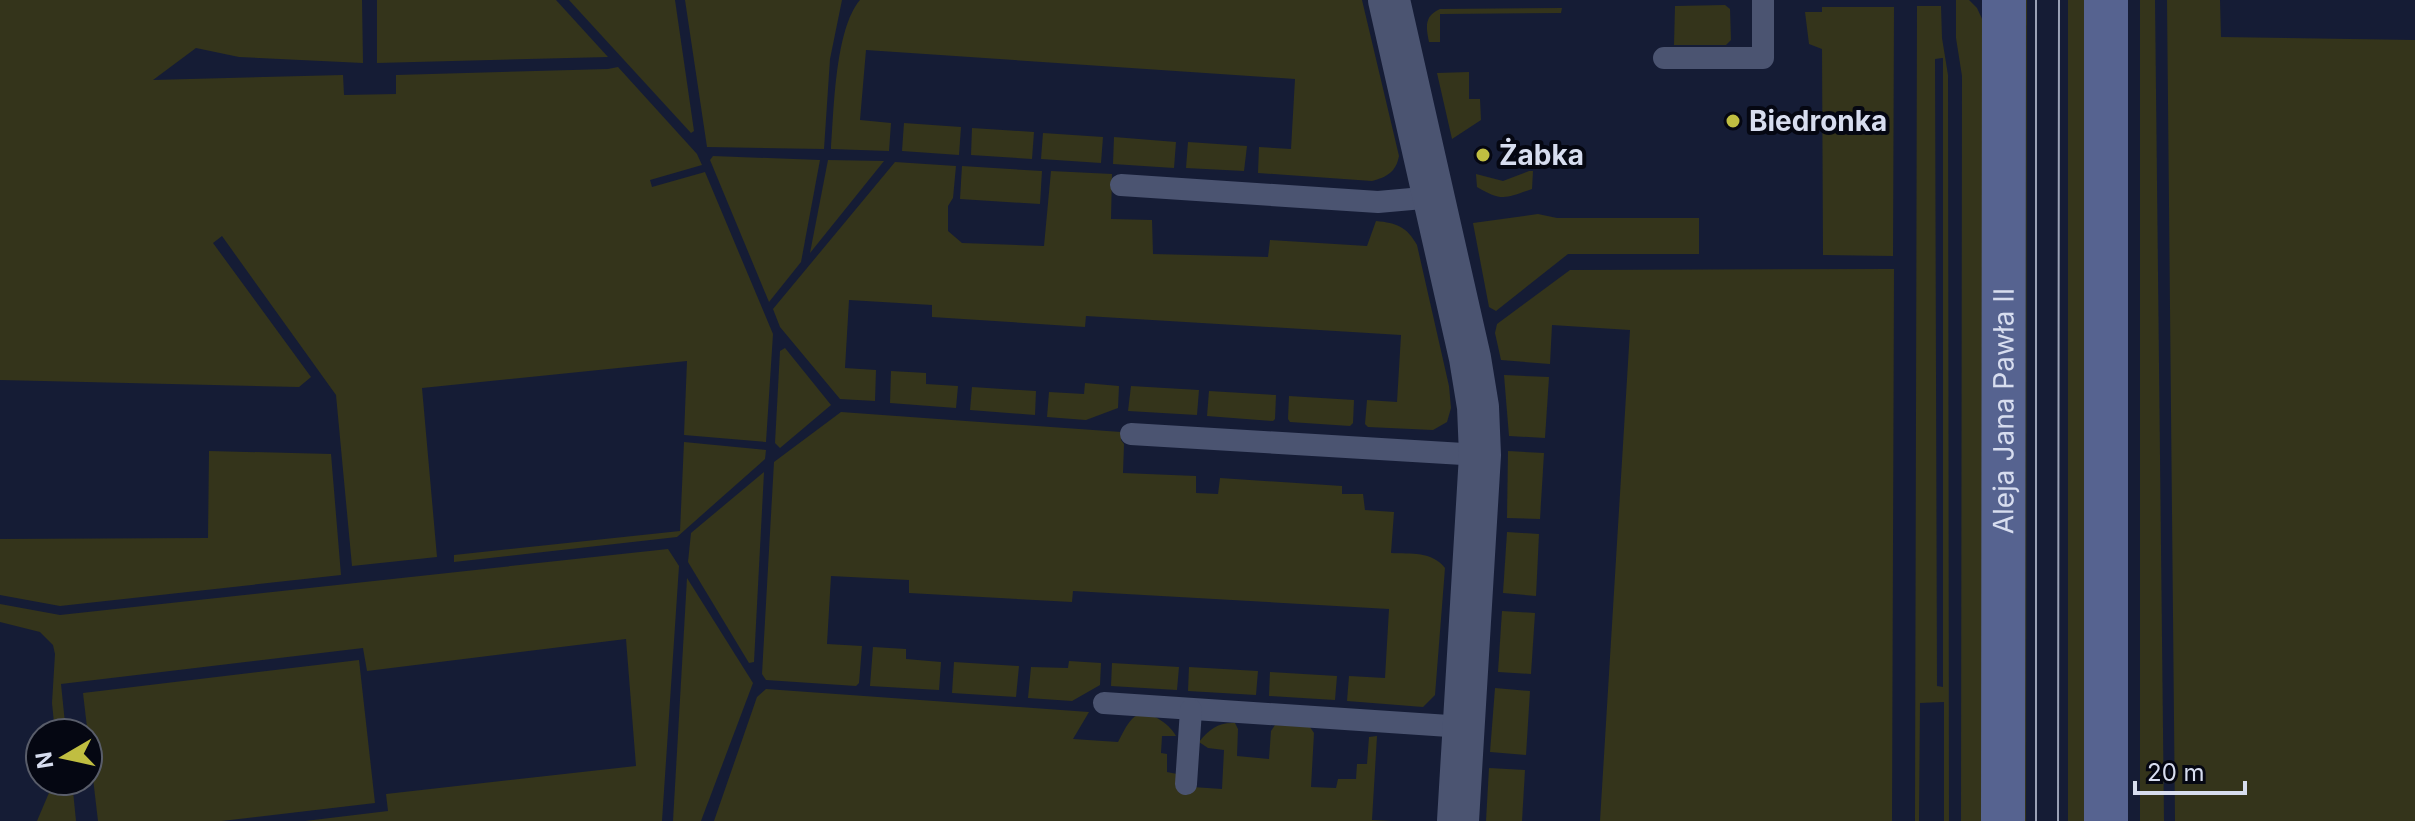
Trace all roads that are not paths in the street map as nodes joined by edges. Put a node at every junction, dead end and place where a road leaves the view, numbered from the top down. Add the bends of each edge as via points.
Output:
1 (1389, 0) edge
2 (1763, 0) edge
3 (2004, 0) edge
4 (2106, 0) edge
5 (1664, 58) dead end
6 (1121, 185) dead end
7 (1434, 197) junction
8 (1131, 434) dead end
9 (1480, 455) junction
10 (1104, 703) dead end
11 (1191, 710) junction
12 (1464, 727) junction
13 (1186, 784) dead end
14 (1458, 821) edge
15 (2003, 821) edge
16 (2106, 821) edge

1 - 7 street
2 - 5 lane via 1763,58
3 - 15 main road, Aleja Jana Pawła II
4 - 16 main road
6 - 7 lane via 1378,202
7 - 9 street via 1475,383
8 - 9 lane
9 - 12 street
10 - 11 lane
11 - 12 lane
11 - 13 lane
12 - 14 street

